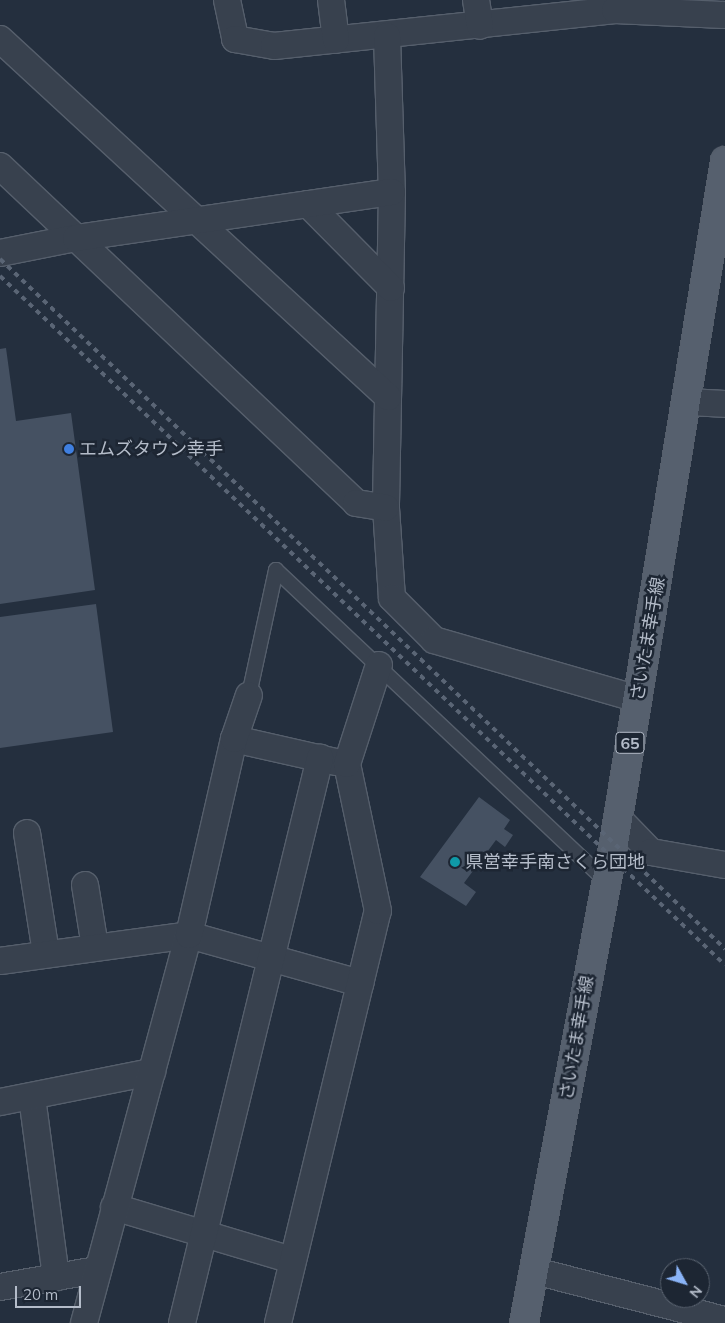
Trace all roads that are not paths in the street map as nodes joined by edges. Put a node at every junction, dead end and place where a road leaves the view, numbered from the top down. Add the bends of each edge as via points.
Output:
1 (226, 0) edge
2 (332, 0) edge
3 (476, 0) edge
4 (725, 15) edge
5 (480, 26) junction
6 (387, 36) junction
7 (0, 39) edge
8 (336, 40) junction
9 (725, 161) edge
10 (0, 166) edge
11 (392, 192) junction
12 (308, 204) junction
13 (193, 221) junction
14 (76, 238) junction
15 (0, 253) edge
16 (391, 288) junction
17 (388, 398) junction
18 (688, 402) junction
19 (725, 404) edge
20 (386, 508) junction
21 (379, 665) junction
22 (249, 696) joint
23 (638, 699) junction
24 (234, 739) junction
25 (320, 758) junction
26 (347, 764) junction
27 (618, 818) junction
28 (27, 833) dead end
29 (725, 865) edge
30 (606, 881) junction
31 (85, 885) dead end
32 (189, 935) junction
33 (95, 947) junction
34 (46, 953) junction
35 (273, 959) junction
36 (0, 961) edge
37 (360, 983) junction
38 (152, 1072) junction
39 (32, 1097) junction
40 (0, 1102) edge
41 (114, 1207) junction
42 (206, 1234) junction
43 (292, 1260) junction
44 (96, 1270) junction
45 (535, 1270) junction
46 (56, 1277) junction
47 (0, 1287) edge
48 (725, 1320) edge
49 (84, 1323) edge
50 (182, 1323) edge
51 (278, 1323) edge
52 (524, 1323) edge

1 - 8 street via 235,39 274,46
2 - 8 street
3 - 5 street
4 - 5 street via 615,10
5 - 6 street
6 - 8 street
6 - 11 street
7 - 13 street
9 - 18 main road, さいたま幸手線 / 65
10 - 14 street
11 - 12 street
11 - 16 street
12 - 13 street
12 - 16 street
13 - 14 street
13 - 17 street
14 - 15 street
14 - 20 street via 356,503
16 - 17 street
17 - 20 street
18 - 19 street
18 - 23 main road, さいたま幸手線 / 65
20 - 23 street via 392,598 434,640
21 - 22 lane via 276,570
21 - 26 street
21 - 30 lane
22 - 24 street
23 - 27 main road, さいたま幸手線 / 65
24 - 25 street
24 - 32 street
25 - 26 street
25 - 35 street
26 - 37 street via 378,911
27 - 29 street via 652,852
27 - 30 main road, さいたま幸手線 / 65
28 - 34 street
30 - 45 main road, さいたま幸手線 / 65
31 - 33 street
32 - 33 street
32 - 35 street
32 - 38 street
33 - 34 street
34 - 36 street
35 - 37 street
35 - 42 street
37 - 43 street
38 - 39 street
38 - 41 street
39 - 40 street
39 - 46 street
41 - 42 street
41 - 44 street
42 - 43 street
42 - 50 street
43 - 51 street
44 - 46 street
44 - 49 street
45 - 48 street
45 - 52 main road, さいたま幸手線 / 65
46 - 47 street

